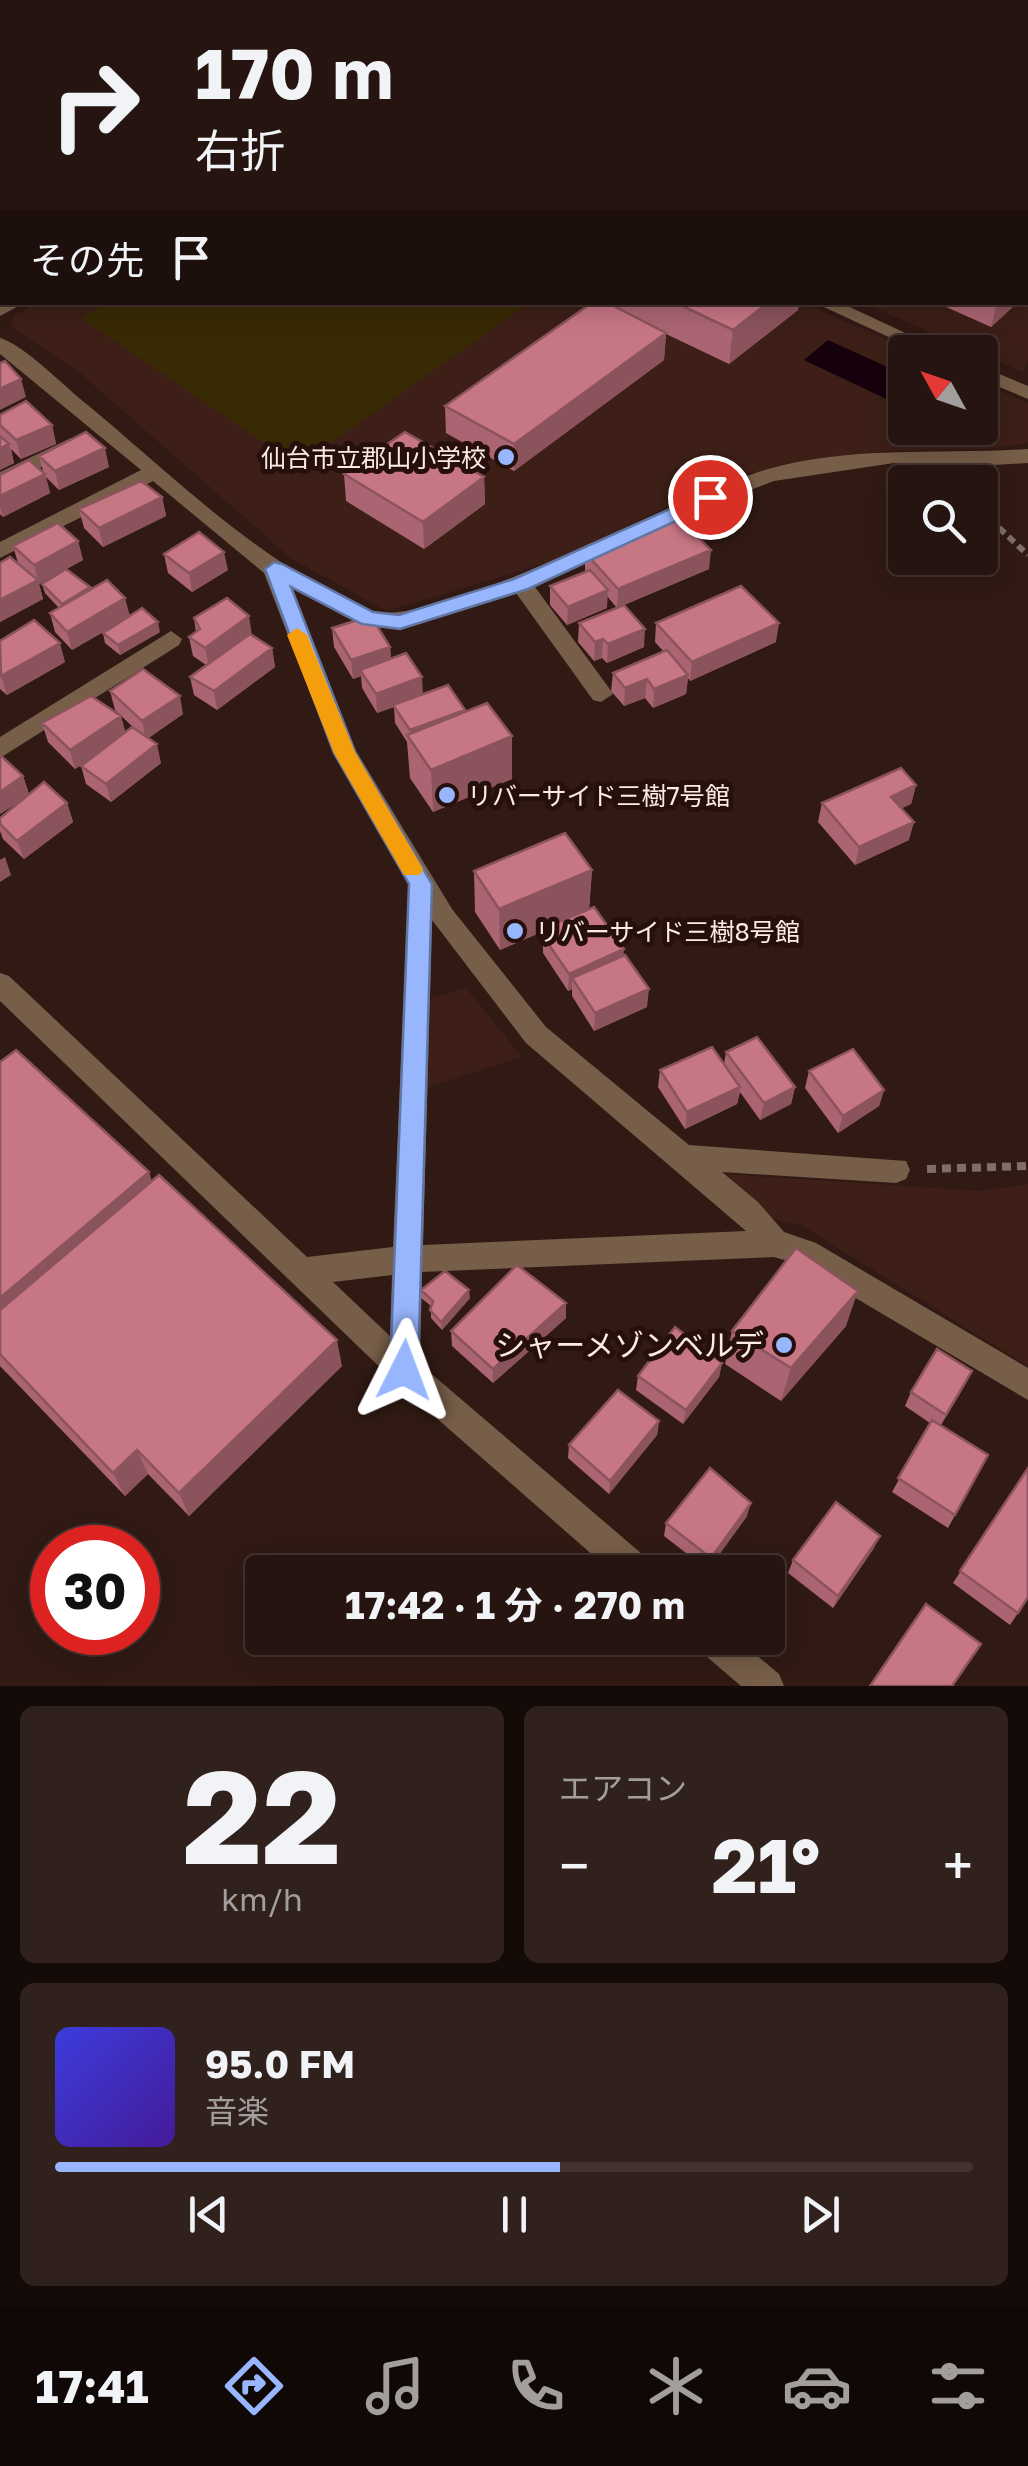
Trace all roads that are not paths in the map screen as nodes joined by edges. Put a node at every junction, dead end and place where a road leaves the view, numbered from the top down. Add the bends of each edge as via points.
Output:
1 (829, 305) edge
2 (897, 335) edge
3 (0, 344) edge
4 (998, 380) edge
5 (1028, 393) edge
6 (106, 428) junction
7 (1028, 456) edge
8 (156, 471) junction
9 (0, 480) edge
10 (0, 551) edge
11 (274, 569) junction
12 (521, 584) junction
13 (171, 639) dead end
14 (601, 694) dead end
15 (0, 749) edge
16 (420, 884) junction
17 (0, 984) edge
18 (685, 1157) junction
19 (896, 1170) road end
20 (774, 1243) junction
21 (410, 1259) junction
22 (300, 1272) junction
23 (404, 1370) junction
24 (1028, 1385) edge
25 (617, 1555) edge
26 (726, 1655) edge
27 (748, 1680) edge

1 - 2 street
3 - 6 street
4 - 5 street
6 - 8 street
6 - 9 street
7 - 12 street via 894,456 770,475 675,511
8 - 10 street
8 - 11 street
11 - 12 street via 369,619 400,622
11 - 16 street via 345,753
12 - 14 street
13 - 15 street
16 - 18 street via 536,1035
16 - 21 street
17 - 22 street
18 - 19 street
18 - 20 street
20 - 21 street
20 - 24 street via 806,1253
21 - 22 street
21 - 23 street
22 - 23 street
23 - 25 street
26 - 27 street

